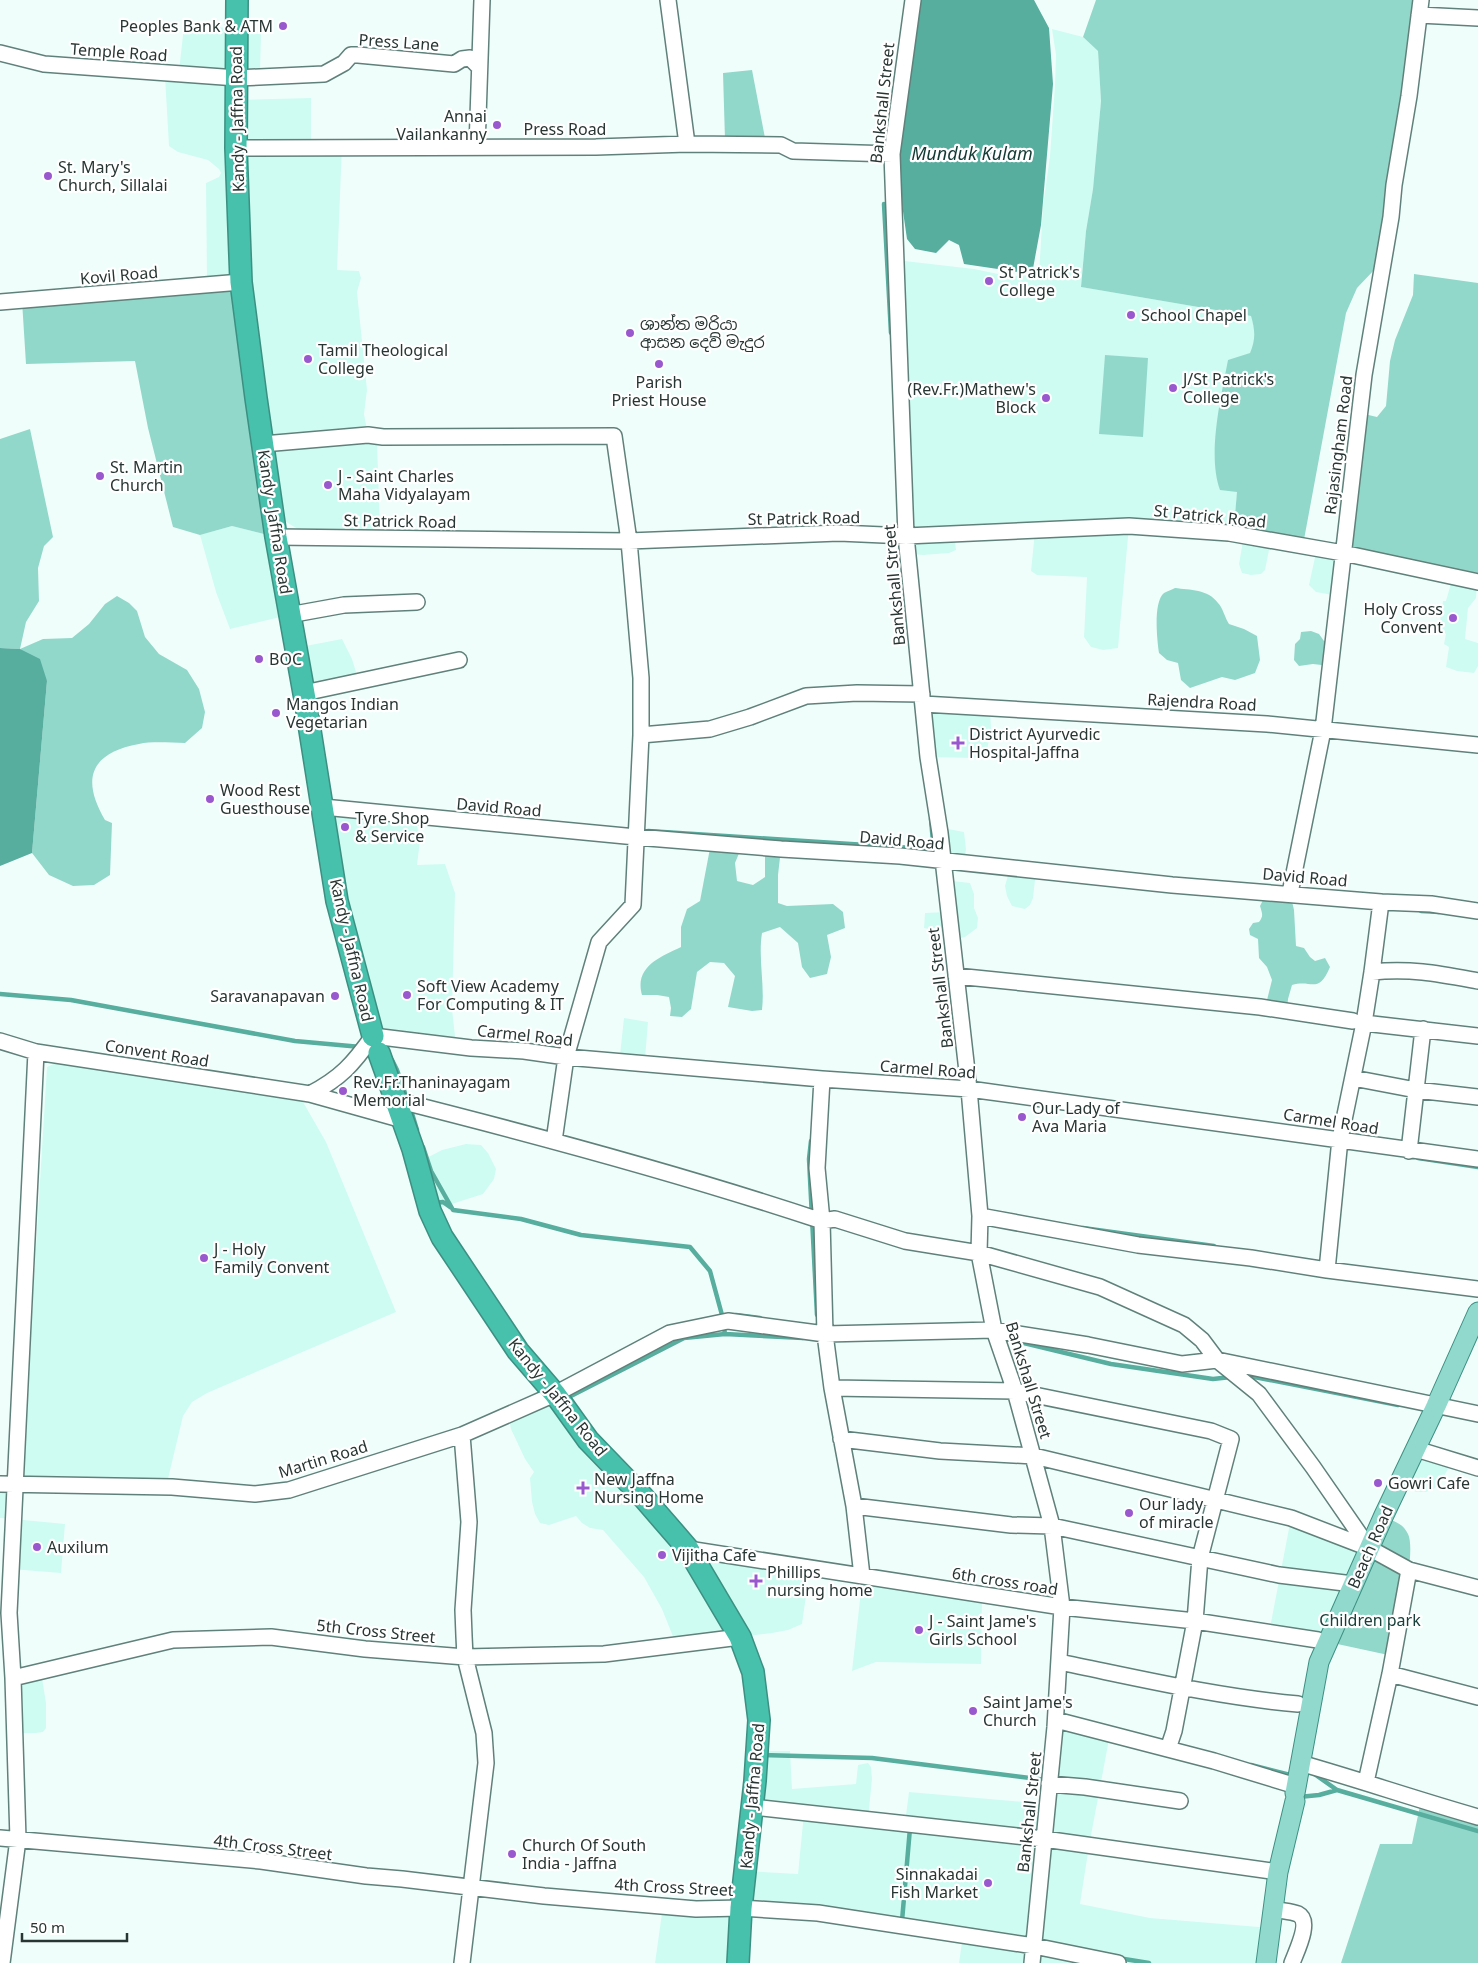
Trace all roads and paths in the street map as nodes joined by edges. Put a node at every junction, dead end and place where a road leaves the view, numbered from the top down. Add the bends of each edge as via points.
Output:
1 (237, 0) edge
2 (482, 0) edge
3 (668, 0) edge
4 (913, 0) edge
5 (1420, 8) edge
6 (1478, 18) edge
7 (0, 53) edge
8 (479, 67) junction
9 (237, 78) junction
10 (687, 144) junction
11 (477, 147) junction
12 (236, 148) junction
13 (892, 154) junction
14 (241, 282) junction
15 (0, 302) edge
16 (263, 444) junction
17 (906, 536) junction
18 (276, 537) junction
19 (628, 541) junction
20 (1343, 553) junction
21 (1478, 582) edge
22 (416, 602) dead end
23 (289, 615) junction
24 (459, 660) dead end
25 (304, 694) junction
26 (922, 699) junction
27 (1323, 730) junction
28 (642, 735) junction
29 (1478, 745) edge
30 (322, 807) junction
31 (636, 837) junction
32 (942, 861) junction
33 (1290, 893) junction
34 (1380, 902) junction
35 (1478, 911) edge
36 (1372, 972) junction
37 (956, 976) junction
38 (1478, 978) edge
39 (1358, 1022) junction
40 (1423, 1029) junction
41 (1478, 1036) edge
42 (0, 1041) edge
43 (376, 1045) junction
44 (36, 1052) junction
45 (566, 1057) junction
46 (1353, 1078) junction
47 (822, 1080) junction
48 (969, 1089) junction
49 (1416, 1090) junction
50 (310, 1094) junction
51 (1478, 1097) edge
52 (396, 1100) junction
53 (403, 1120) junction
54 (1340, 1139) junction
55 (554, 1141) junction
56 (1409, 1151) junction
57 (1478, 1160) edge
58 (980, 1216) junction
59 (822, 1220) junction
60 (979, 1253) junction
61 (1327, 1270) junction
62 (1478, 1290) edge
63 (1478, 1312) edge
64 (994, 1330) junction
65 (825, 1334) junction
66 (1216, 1360) junction
67 (832, 1388) junction
68 (1015, 1391) junction
69 (554, 1394) junction
70 (1436, 1406) junction
71 (1478, 1414) edge
72 (462, 1435) junction
73 (841, 1439) junction
74 (1416, 1449) junction
75 (1034, 1456) junction
76 (1478, 1468) edge
77 (7, 1485) edge
78 (1214, 1500) junction
79 (854, 1506) junction
80 (1052, 1526) junction
81 (1369, 1548) junction
82 (688, 1549) junction
83 (1200, 1558) junction
84 (1409, 1570) junction
85 (862, 1576) junction
86 (1353, 1584) junction
87 (1478, 1588) edge
88 (1062, 1607) junction
89 (1195, 1621) junction
90 (740, 1637) junction
91 (1318, 1640) dead end
92 (466, 1657) junction
93 (6, 1660) edge
94 (1059, 1662) junction
95 (1390, 1674) junction
96 (14, 1678) junction
97 (1182, 1687) junction
98 (1478, 1697) edge
99 (1304, 1705) junction
100 (1056, 1720) junction
101 (1168, 1749) junction
102 (1300, 1763) junction
103 (1366, 1782) junction
104 (1049, 1784) junction
105 (1295, 1793) junction
106 (1180, 1801) dead end
107 (753, 1806) junction
108 (1478, 1816) edge
109 (0, 1838) edge
110 (18, 1839) junction
111 (1044, 1839) junction
112 (1278, 1872) junction
113 (470, 1888) junction
114 (741, 1908) junction
115 (1274, 1909) junction
116 (1034, 1946) junction
117 (2, 1963) edge
118 (462, 1963) edge
119 (738, 1963) edge
120 (1032, 1963) edge
121 (1118, 1963) edge
122 (1266, 1963) edge
123 (1292, 1963) edge

1 - 9 highway, Kandy - Jaffna Road
2 - 8 street
3 - 10 street
4 - 13 street, Bankshall Street
5 - 6 street
5 - 20 street, Rajasingham Road via 1391,217 1364,375
7 - 9 street, Temple Road via 44,64
8 - 9 street, Press Lane via 470,58 454,64 350,55 344,63 324,74
8 - 11 street
9 - 12 highway, Kandy - Jaffna Road
10 - 11 street, Press Road
10 - 13 street, Press Road via 781,145 794,151
11 - 12 street, Press Road
12 - 14 highway, Kandy - Jaffna Road
13 - 17 street, Bankshall Street
14 - 15 street, Kovil Road
14 - 16 highway, Kandy - Jaffna Road
16 - 18 highway, Kandy - Jaffna Road
16 - 19 street via 368,435 614,436
17 - 19 street, St Patrick Road via 839,533
17 - 20 street, St Patrick Road via 1129,526 1229,533
17 - 26 street, Bankshall Street
18 - 19 street, St Patrick Road
18 - 23 highway, Kandy - Jaffna Road
19 - 28 street via 641,678
20 - 21 street, St Patrick Road
20 - 27 street, Rajasingham Road
22 - 23 street via 344,605
23 - 25 highway, Kandy - Jaffna Road
24 - 25 street
25 - 30 highway, Kandy - Jaffna Road
26 - 27 street, Rajendra Road
26 - 28 street, Rajendra Road via 857,694 806,696 710,729
26 - 32 street, Bankshall Street
27 - 29 street, Rajendra Road
27 - 33 street, Rajasingham Road
28 - 31 street
30 - 31 street, David Road
30 - 43 highway, Kandy - Jaffna Road via 337,901
31 - 32 street, David Road
31 - 45 street via 633,905 599,942
32 - 33 street, David Road
32 - 37 street, Bankshall Street
33 - 34 street, David Road
34 - 35 street, David Road via 1431,904
34 - 36 street
36 - 38 street via 1398,969
36 - 39 street
37 - 39 street via 1260,1007
37 - 48 street, Bankshall Street
39 - 40 street
39 - 46 street
40 - 41 street
40 - 49 street
42 - 44 street, Convent Road
43 - 45 street, Carmel Road via 524,1051
43 - 50 street via 330,1084
43 - 52 highway, Kandy - Jaffna Road
44 - 50 street, Convent Road
44 - 77 street
45 - 47 street, Carmel Road
45 - 55 street
46 - 49 street
46 - 54 street
47 - 48 street, Carmel Road
47 - 59 street via 817,1168
48 - 54 street, Carmel Road
48 - 58 street, Bankshall Street
49 - 51 street
49 - 56 street
50 - 53 street, Convent Road
52 - 53 highway, Kandy - Jaffna Road
52 - 55 street
53 - 69 highway, Kandy - Jaffna Road via 430,1211 442,1237 518,1351
54 - 56 street, Carmel Road
54 - 61 street
55 - 59 street
56 - 57 street, Carmel Road
58 - 60 street, Bankshall Street
58 - 61 street via 1138,1245
59 - 60 street via 835,1220 905,1241
59 - 65 street
60 - 64 street, Bankshall Street
60 - 66 street via 1117,1294 1184,1325 1202,1340
61 - 62 street
63 - 70 main road, Beach Road
64 - 65 street, Martin Road
64 - 66 street, Martin Road via 1182,1364
64 - 68 street, Bankshall Street
65 - 67 street
65 - 69 street, Martin Road via 728,1321 670,1333
66 - 70 street, Martin Road
66 - 81 street via 1259,1394
67 - 68 street
67 - 73 street
68 - 75 street, Bankshall Street
68 - 78 street via 1211,1431 1231,1439
69 - 72 street, Martin Road
69 - 82 highway, Kandy - Jaffna Road via 588,1440 644,1497
70 - 71 street, Martin Road
70 - 74 main road, Beach Road
72 - 77 street, Martin Road via 289,1490 255,1494 172,1487
72 - 92 street via 469,1522 463,1610
73 - 75 street via 940,1451
73 - 79 street
74 - 76 street
74 - 81 main road, Beach Road
75 - 78 street
75 - 80 street, Bankshall Street
77 - 93 street via 9,1613
78 - 81 street via 1291,1518
78 - 83 street
79 - 80 street via 1011,1525
79 - 85 street
80 - 83 street
80 - 88 street, Bankshall Street
81 - 84 street
81 - 86 main road, Beach Road
82 - 85 street, 6th cross road
82 - 90 highway, Kandy - Jaffna Road
83 - 86 street via 1279,1576
83 - 89 street
84 - 87 street
84 - 95 street
85 - 88 street, 6th cross road
86 - 99 main road, Beach Road
88 - 89 street, 6th cross road
88 - 94 street, Bankshall Street
89 - 91 street, 6th cross road
89 - 97 street
90 - 92 street, 5th Cross Street via 604,1654
90 - 107 highway, Kandy - Jaffna Road via 753,1672 758,1703
92 - 96 street, 5th Cross Street via 271,1637 173,1640
92 - 113 street via 484,1733 486,1763
93 - 96 street
94 - 97 street
94 - 100 street, Bankshall Street
95 - 98 street
95 - 103 street
96 - 110 street
97 - 99 street via 1248,1700
97 - 101 street
99 - 102 main road, Beach Road
100 - 101 street
100 - 104 street, Bankshall Street
101 - 105 street
102 - 103 street
102 - 105 main road, Beach Road
103 - 108 street
104 - 106 street via 1085,1786
104 - 111 street, Bankshall Street
105 - 112 main road, Beach Road
107 - 111 street
107 - 114 highway, Kandy - Jaffna Road
109 - 110 street, 4th Cross Street
110 - 113 street, 4th Cross Street via 261,1861
110 - 117 street
111 - 112 street
111 - 116 street, Bankshall Street
112 - 115 main road, Beach Road
113 - 114 street, 4th Cross Street via 696,1909
113 - 118 street
114 - 116 street, 4th Cross Street via 818,1913
114 - 119 highway, Kandy - Jaffna Road
115 - 122 main road, Beach Road
115 - 123 street via 1299,1915 1303,1920 1304,1928
116 - 120 street, Bankshall Street
116 - 121 street, 4th Cross Street

